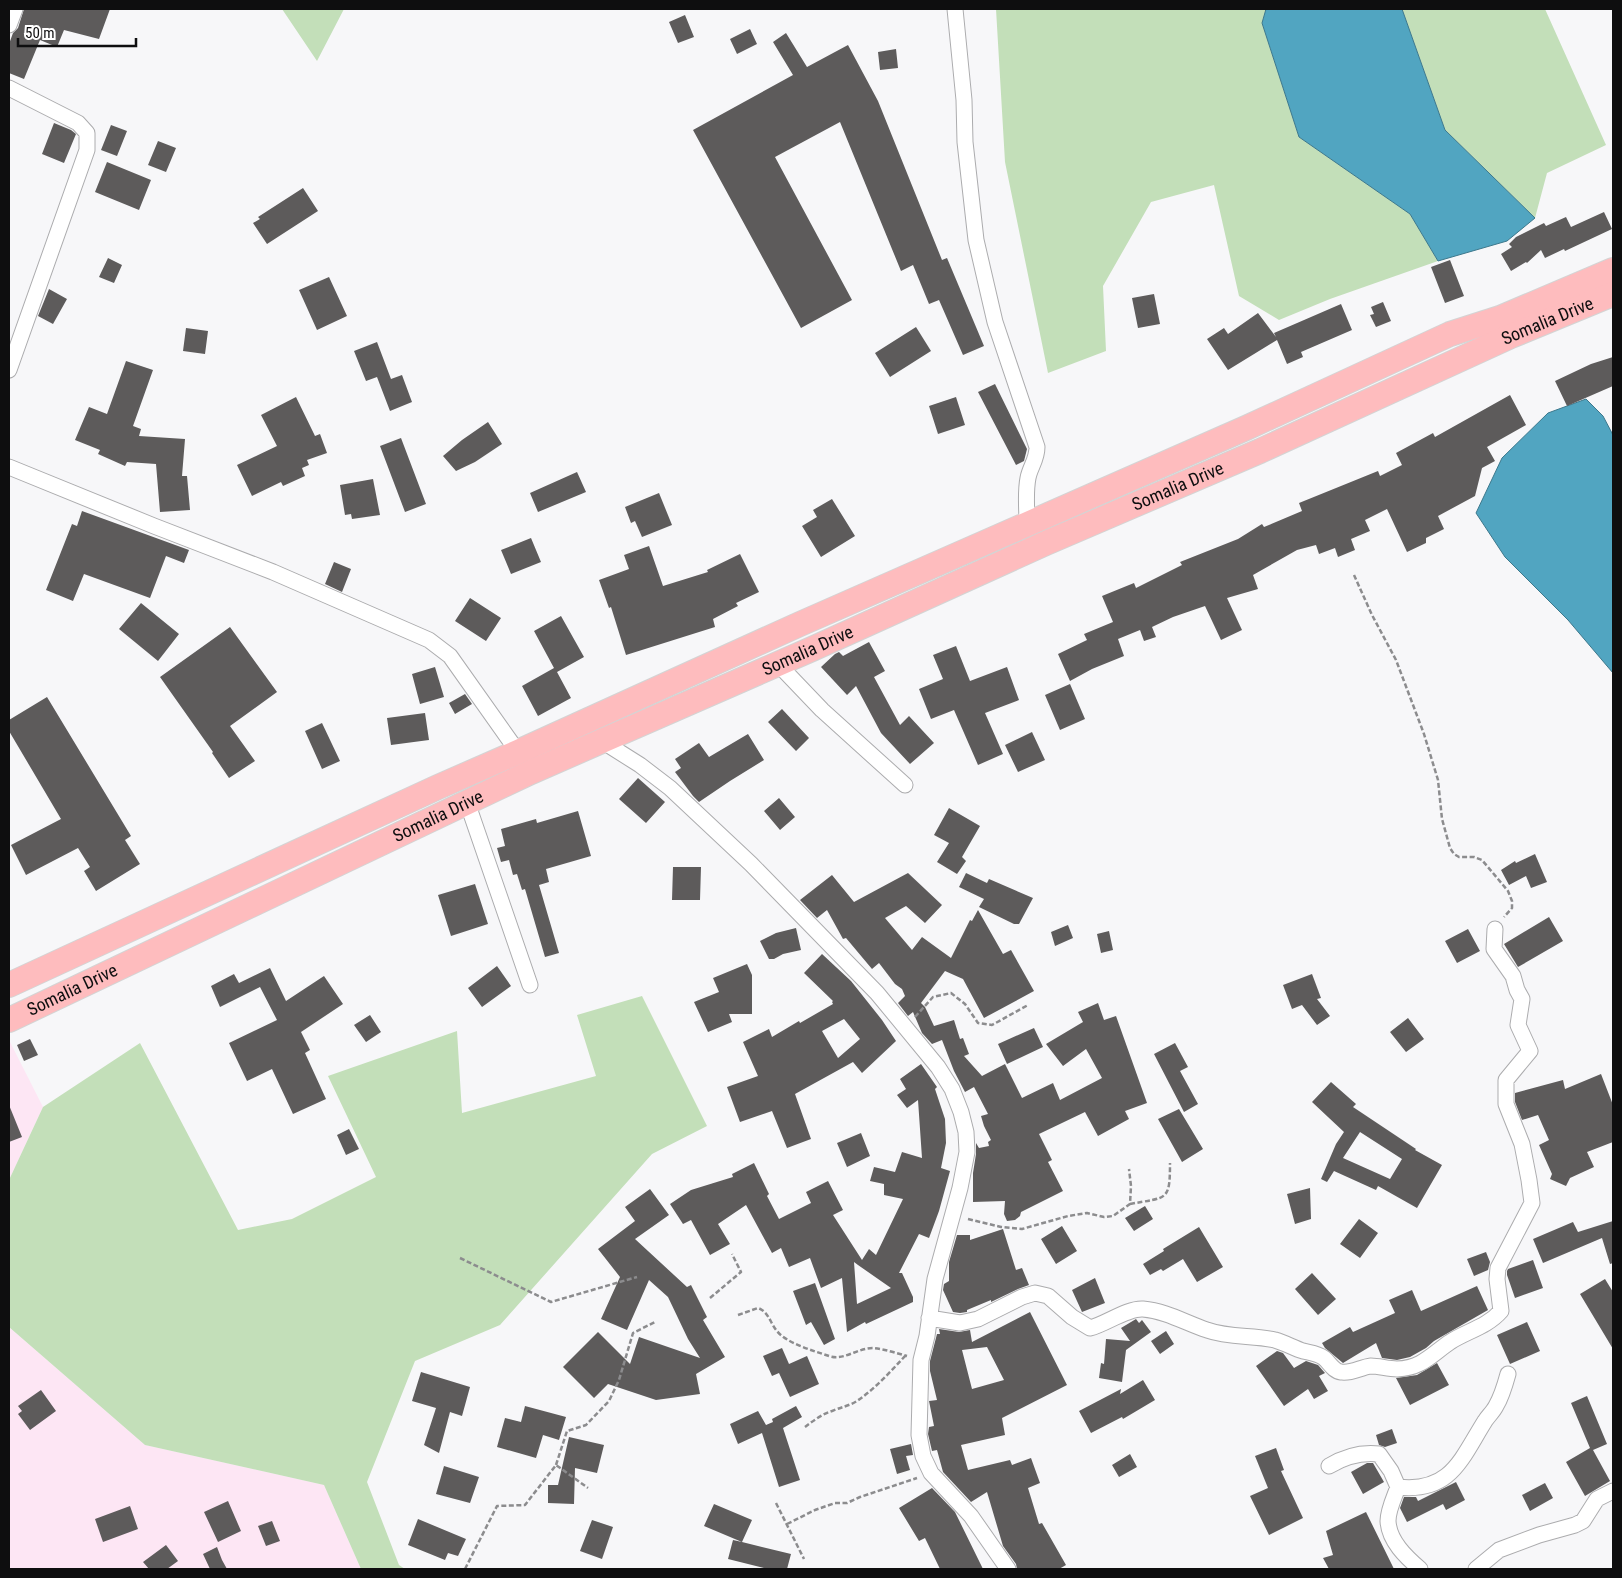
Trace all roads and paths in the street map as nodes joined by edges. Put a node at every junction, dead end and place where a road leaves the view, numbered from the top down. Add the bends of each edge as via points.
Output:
1 (15, 9) edge
2 (955, 9) edge
3 (9, 25) edge
4 (9, 88) edge
5 (1613, 270) edge
6 (1613, 294) edge
7 (9, 370) edge
8 (9, 467) edge
9 (1027, 524) junction
10 (1354, 574) dead end
11 (778, 664) junction
12 (602, 741) junction
13 (518, 752) junction
14 (905, 785) dead end
15 (467, 802) junction
16 (1495, 929) joint
17 (9, 985) edge
18 (530, 985) dead end
19 (1028, 1005) dead end
20 (9, 1020) edge
21 (906, 1027) junction
22 (1170, 1163) dead end
23 (1129, 1169) dead end
24 (1130, 1204) junction
25 (952, 1215) junction
26 (732, 1254) dead end
27 (460, 1258) dead end
28 (637, 1277) dead end
29 (710, 1298) dead end
30 (738, 1314) dead end
31 (929, 1318) junction
32 (655, 1322) dead end
33 (906, 1355) junction
34 (921, 1360) junction
35 (1508, 1374) dead end
36 (805, 1427) dead end
37 (556, 1465) junction
38 (1329, 1466) dead end
39 (931, 1473) junction
40 (1398, 1487) junction
41 (588, 1488) dead end
42 (1613, 1491) edge
43 (776, 1503) dead end
44 (787, 1524) junction
45 (804, 1559) dead end
46 (464, 1569) edge
47 (1008, 1569) edge
48 (1420, 1569) edge
49 (1476, 1569) edge

1 - 3 street
2 - 9 street via 976,240 995,322 1037,447 1026,488
4 - 7 street via 78,122 87,133 87,150
5 - 9 main road, Somalia Drive via 1500,318 1450,334
6 - 11 main road, Somalia Drive via 1511,336
8 - 13 street via 273,572 429,640 450,656
9 - 13 main road, Somalia Drive
10 - 16 path via 1396,660 1421,725 1438,780 1442,819 1450,848 1459,857 1482,860 1512,901 1512,908
11 - 12 main road, Somalia Drive
11 - 14 street via 822,710
12 - 15 main road, Somalia Drive
12 - 21 street via 663,782 705,820 877,993
13 - 17 main road, Somalia Drive
15 - 18 street
15 - 20 main road, Somalia Drive
16 - 31 street via 1494,948 1513,976 1522,999 1518,1025 1530,1051 1506,1080 1506,1104 1522,1144 1532,1203 1498,1268 1501,1311 1492,1321 1408,1368 1369,1366 1340,1372 1317,1354 1275,1340 1209,1331 1160,1312 1141,1309 1090,1328 1048,1296 1035,1293 978,1319 960,1323
19 - 21 path via 992,1025 978,1023 965,1004 951,993 933,997
21 - 25 street via 952,1089 966,1132 967,1152
22 - 24 path via 1167,1193 1158,1199
23 - 24 path
24 - 25 path via 1113,1216 1087,1213 1022,1229
25 - 31 street via 935,1279
26 - 29 path via 741,1272
27 - 28 path via 552,1302
30 - 33 path via 763,1309 777,1332 789,1341 831,1357 841,1358 872,1348
31 - 34 street
32 - 37 path via 633,1333 609,1401 586,1425 566,1431
33 - 34 path
33 - 36 path via 856,1401 832,1410
34 - 39 street via 920,1435 922,1456
35 - 40 street via 1496,1408 1453,1470 1438,1482 1424,1487
37 - 41 path
37 - 46 path via 525,1505 497,1506
38 - 40 street via 1367,1453 1379,1454
39 - 44 path via 847,1503 814,1510
39 - 47 street via 971,1516
40 - 48 street via 1388,1522 1404,1556
42 - 49 street via 1597,1499 1583,1521 1576,1525 1499,1550
43 - 44 path
44 - 45 path

